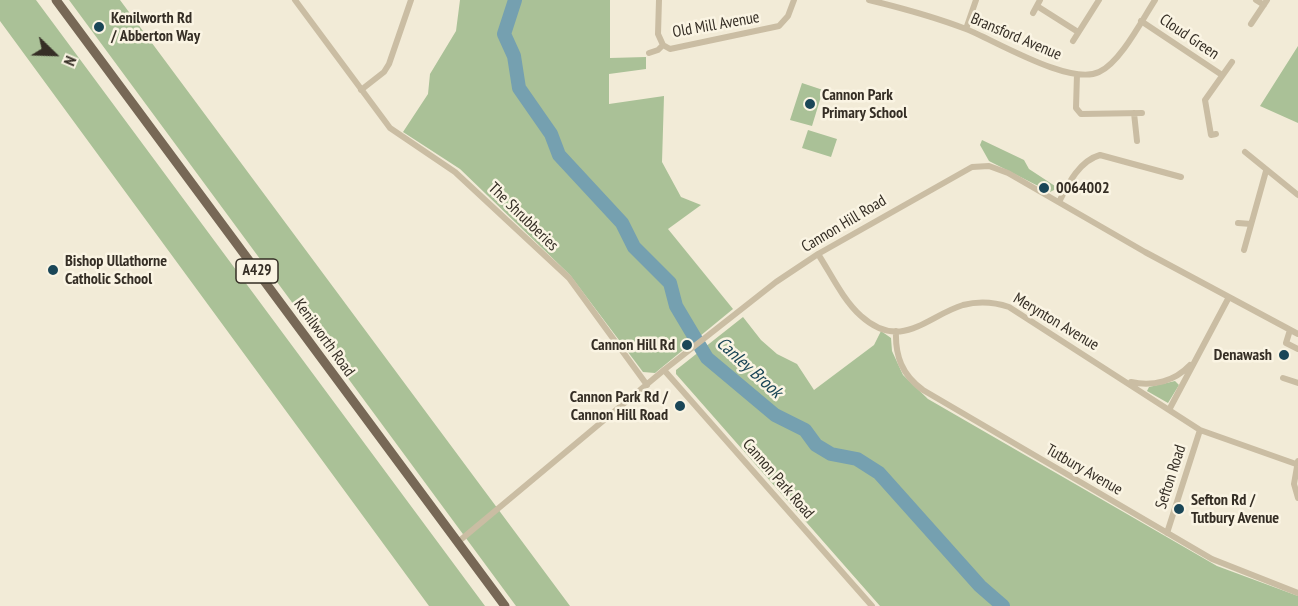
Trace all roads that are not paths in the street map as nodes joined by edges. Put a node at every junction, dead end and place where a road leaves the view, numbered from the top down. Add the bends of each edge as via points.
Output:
1 (56, 0) edge
2 (295, 0) edge
3 (411, 0) edge
4 (659, 0) edge
5 (794, 0) edge
6 (869, 0) edge
7 (976, 0) edge
8 (1099, 0) edge
9 (1144, 0) edge
10 (1256, 0) edge
11 (1153, 2) edge
12 (1039, 3) edge
13 (1265, 3) edge
14 (1033, 13) dead end
15 (1141, 21) junction
16 (1251, 24) dead end
17 (966, 29) junction
18 (1078, 32) junction
19 (1073, 40) dead end
20 (663, 45) junction
21 (649, 53) dead end
22 (1232, 62) dead end
23 (1077, 74) junction
24 (1222, 75) junction
25 (361, 90) junction
26 (1134, 113) junction
27 (1142, 113) dead end
28 (1216, 134) dead end
29 (1137, 141) dead end
30 (1245, 152) dead end
31 (1266, 171) junction
32 (1181, 177) dead end
33 (1298, 195) edge
34 (1059, 202) junction
35 (1238, 223) dead end
36 (1251, 224) junction
37 (1244, 250) dead end
38 (818, 254) junction
39 (1229, 297) junction
40 (1290, 330) junction
41 (896, 331) junction
42 (1298, 334) edge
43 (1298, 349) edge
44 (1198, 355) junction
45 (664, 370) junction
46 (1283, 378) dead end
47 (1125, 380) junction
48 (1298, 382) edge
49 (646, 385) junction
50 (1169, 410) junction
51 (1200, 430) junction
52 (1297, 463) edge
53 (1298, 498) edge
54 (1167, 533) junction
55 (458, 542) junction
56 (1298, 592) edge
57 (505, 606) edge
58 (872, 606) edge

1 - 55 main road, Kenilworth Road / A429
2 - 25 street, The Shrubberies
3 - 25 street via 389,64
4 - 20 street, Old Mill Avenue via 658,34
5 - 20 street, Old Mill Avenue via 785,21 772,28 670,49
6 - 17 street, Bransford Avenue
7 - 17 street
8 - 18 street
9 - 11 street
10 - 13 street
11 - 15 street, Bransford Avenue
12 - 14 street
12 - 18 street
13 - 16 street
15 - 23 street, Bransford Avenue via 1110,65 1096,74
15 - 24 street, Cloud Green
17 - 23 street, Bransford Avenue via 1047,66
18 - 19 street
20 - 21 street, Old Mill Avenue
22 - 24 street, Cloud Green
23 - 26 street via 1076,108 1081,114
24 - 28 street, Cloud Green via 1205,100 1211,135
25 - 49 street, The Shrubberies via 390,128 455,172 568,278
26 - 27 street
26 - 29 street
30 - 31 street
31 - 33 street
31 - 36 street
32 - 34 street via 1100,155 1090,158 1077,171
34 - 38 street, Cannon Hill Road via 1000,169 972,167
34 - 39 street, Cannon Hill Road
35 - 36 street
36 - 37 street
38 - 41 street via 858,313 874,325
38 - 45 street, Cannon Hill Road
39 - 40 street, Cannon Hill Road
39 - 44 street
40 - 42 street, Cannon Hill Road
40 - 43 street via 1286,343
41 - 47 street, Merynton Avenue via 920,327 968,304 1003,305
41 - 54 street, Tutbury Avenue via 897,355 917,386
44 - 47 street via 1186,369 1162,382
44 - 50 street
45 - 49 street, Cannon Hill Road
45 - 58 street, Cannon Park Road
46 - 48 street
47 - 50 street, Merynton Avenue
49 - 55 street, Cannon Hill Road
50 - 51 street, Merynton Avenue
51 - 52 street, Merynton Avenue
51 - 54 street, Sefton Road
52 - 53 street via 1294,484
54 - 56 street, Tutbury Avenue via 1224,565
55 - 57 main road, Kenilworth Road / A429

